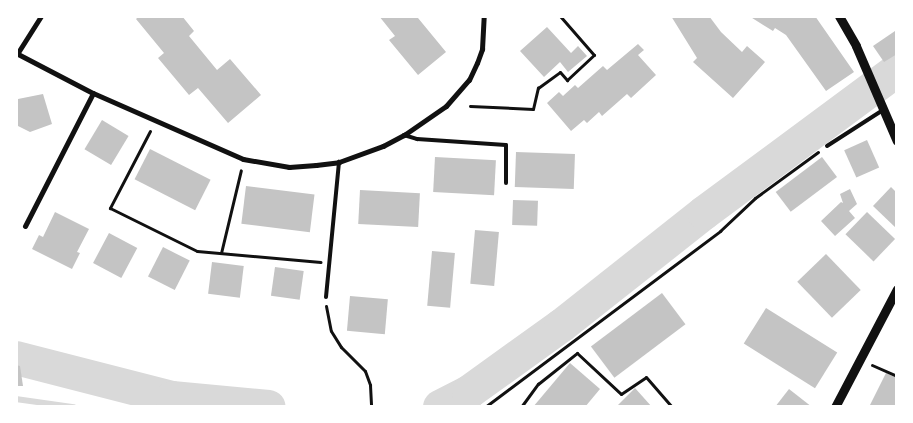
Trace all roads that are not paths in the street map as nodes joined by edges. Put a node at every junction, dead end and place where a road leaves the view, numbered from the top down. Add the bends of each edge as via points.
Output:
1 (41, 16) edge
2 (484, 16) edge
3 (839, 16) edge
4 (17, 53) edge
5 (93, 92) junction
6 (881, 105) junction
7 (404, 135) junction
8 (897, 140) edge
9 (827, 146) road end
10 (339, 162) junction
11 (506, 183) dead end
12 (25, 226) dead end
13 (897, 289) edge
14 (326, 298) road end
15 (835, 407) edge

1 - 4 street
2 - 7 street via 482,49 469,80 446,106
3 - 6 street
4 - 5 street
5 - 10 street via 243,159 289,167
5 - 12 street
6 - 8 street
6 - 9 lane
7 - 10 street
7 - 11 lane via 506,145
10 - 14 lane
13 - 15 street

